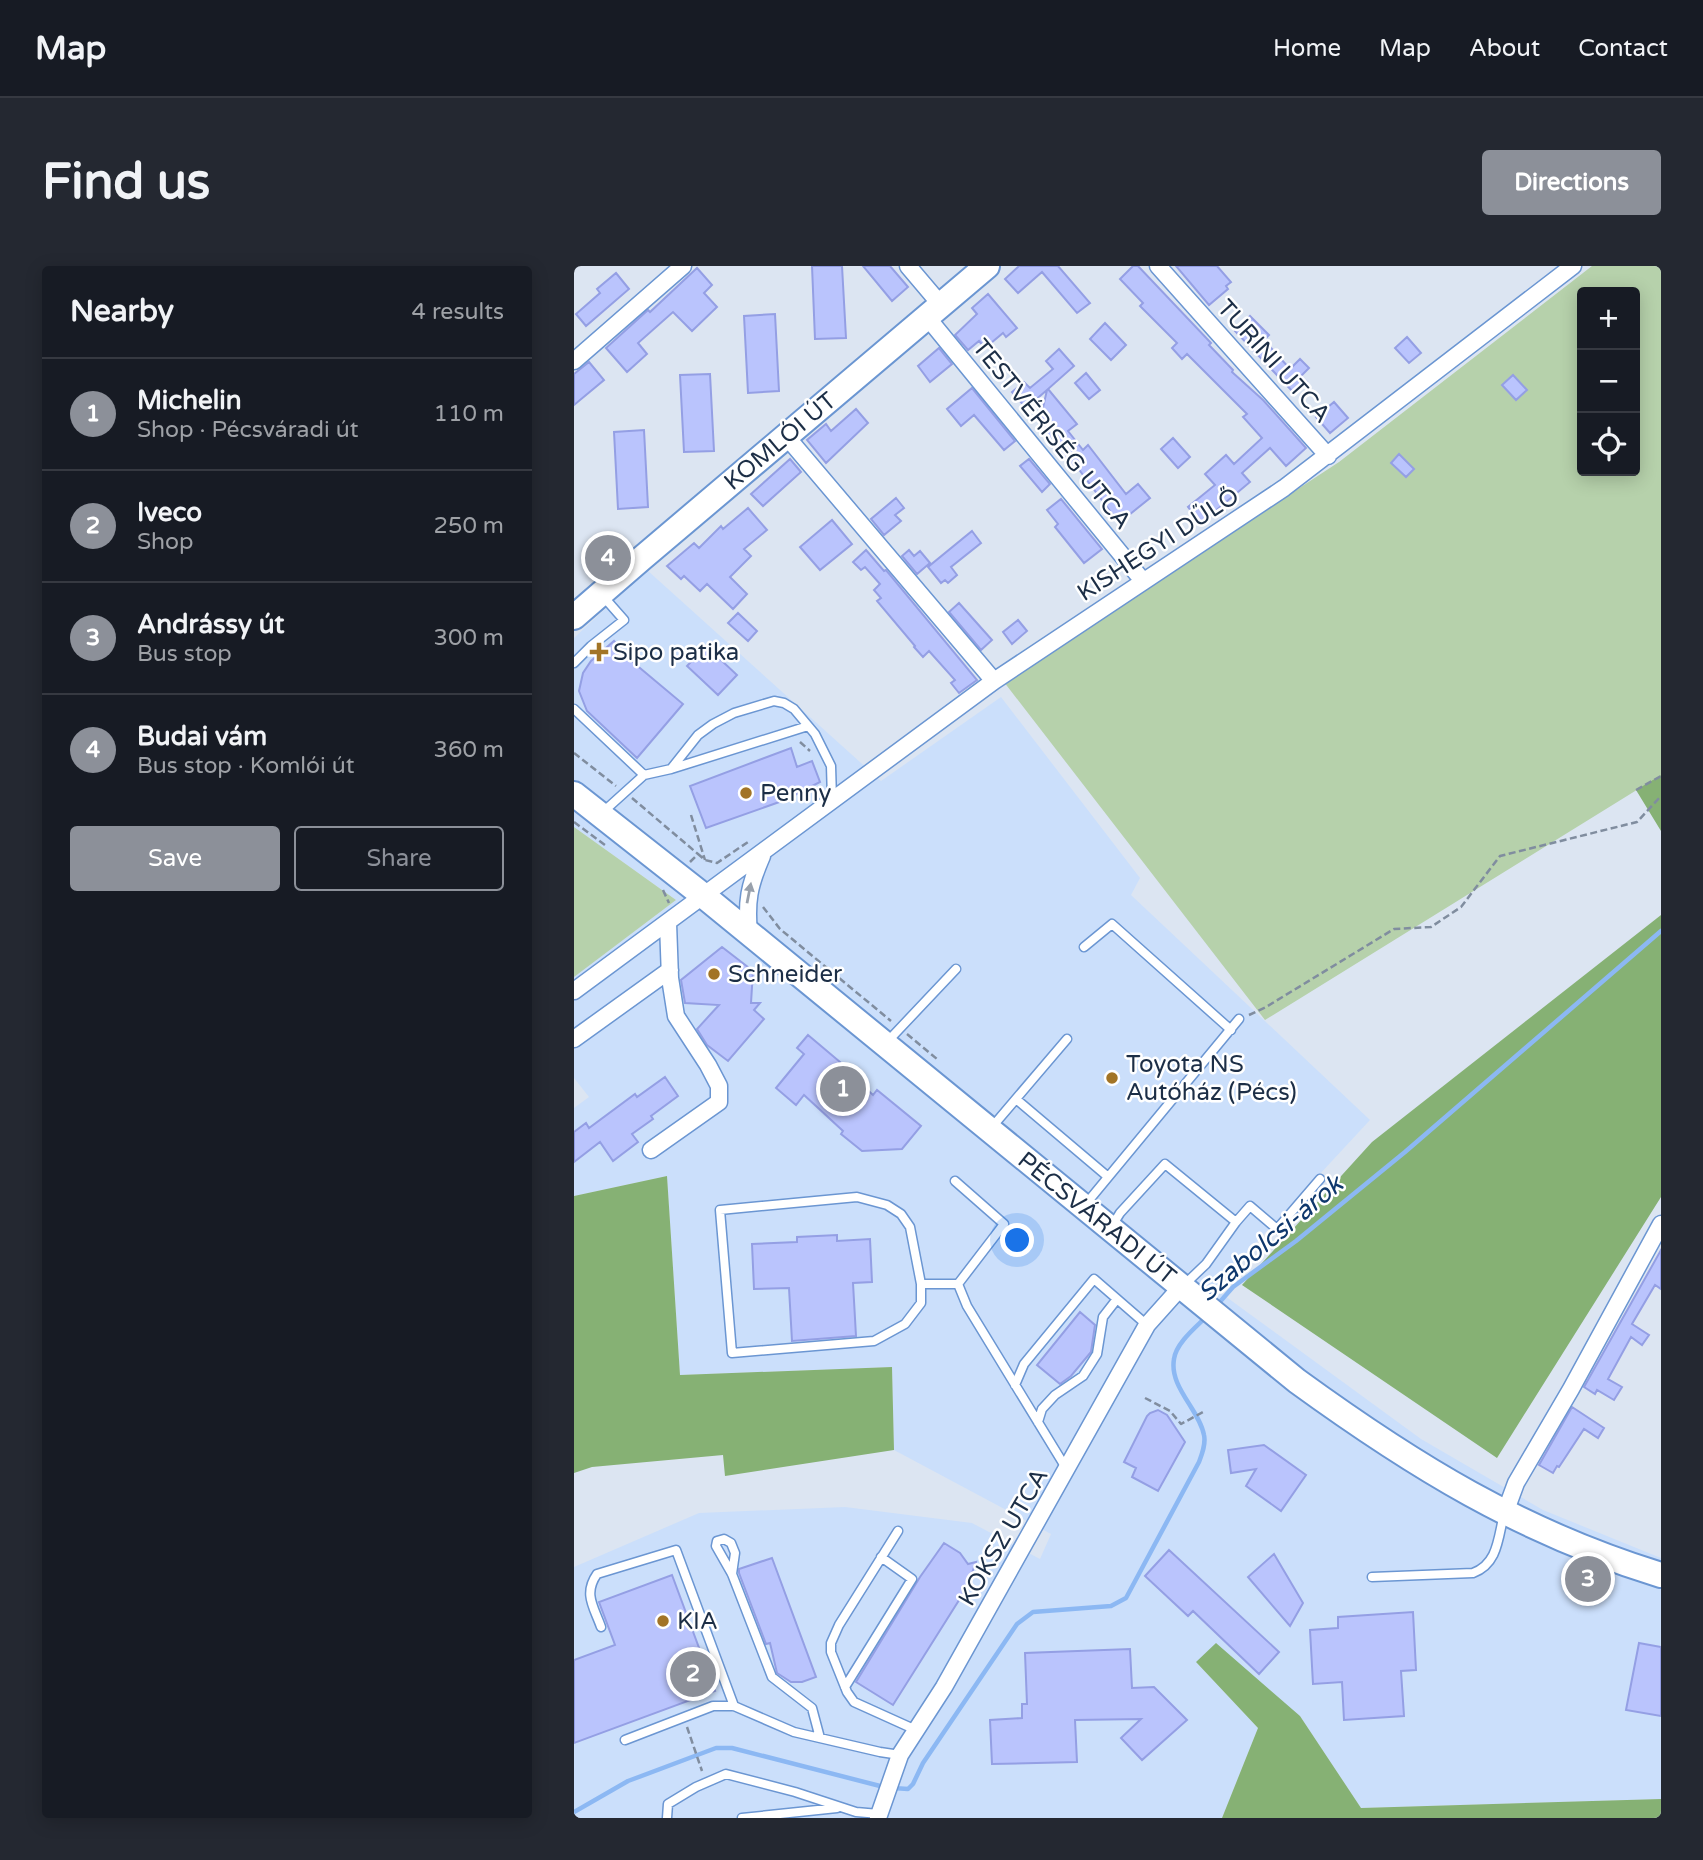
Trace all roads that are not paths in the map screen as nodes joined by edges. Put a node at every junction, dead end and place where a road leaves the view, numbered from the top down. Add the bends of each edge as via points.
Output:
1 (683, 266) edge
2 (908, 266) edge
3 (987, 266) edge
4 (1158, 266) edge
5 (1573, 266) edge
6 (934, 311) junction
7 (574, 360) edge
8 (786, 436) junction
9 (1328, 456) junction
10 (1143, 581) junction
11 (600, 593) junction
12 (574, 617) edge
13 (574, 663) edge
14 (994, 681) junction
15 (574, 709) edge
16 (808, 726) junction
17 (671, 769) junction
18 (644, 775) junction
19 (574, 794) edge
20 (832, 802) junction
21 (601, 813) junction
22 (763, 854) junction
23 (705, 897) junction
24 (674, 919) junction
25 (749, 934) junction
26 (1084, 947) dead end
27 (956, 969) dead end
28 (670, 970) junction
29 (574, 991) edge
30 (1239, 1019) road end
31 (1231, 1030) junction
32 (892, 1036) junction
33 (574, 1040) edge
34 (1067, 1040) dead end
35 (1016, 1099) junction
36 (989, 1130) junction
37 (651, 1150) dead end
38 (1107, 1176) junction
39 (1320, 1179) dead end
40 (955, 1181) dead end
41 (1083, 1207) junction
42 (1236, 1222) junction
43 (1661, 1224) edge
44 (1110, 1228) junction
45 (921, 1284) junction
46 (958, 1284) junction
47 (1181, 1287) junction
48 (1117, 1299) junction
49 (1147, 1325) junction
50 (1015, 1385) junction
51 (1038, 1422) junction
52 (1067, 1471) junction
53 (1505, 1513) junction
54 (898, 1531) dead end
55 (881, 1557) junction
56 (732, 1574) dead end
57 (1661, 1575) edge
58 (1373, 1577) dead end
59 (601, 1627) dead end
60 (845, 1687) junction
61 (734, 1706) junction
62 (916, 1730) junction
63 (820, 1738) junction
64 (625, 1740) dead end
65 (900, 1755) junction
66 (840, 1807) junction
67 (879, 1816) edge
68 (667, 1818) edge
69 (742, 1818) edge

1 - 7 street
2 - 6 street, TESTVÉRISÉG UTCA
3 - 6 main road, KOMLÓI ÚT
4 - 9 street, TURINI UTCA
5 - 9 street, KISHEGYI DŰLŐ
6 - 8 main road, KOMLÓI ÚT
6 - 10 street, TESTVÉRISÉG UTCA
8 - 11 main road, KOMLÓI ÚT
8 - 14 street
9 - 10 street, KISHEGYI DŰLŐ
10 - 14 street, KISHEGYI DŰLŐ
11 - 12 main road, KOMLÓI ÚT
11 - 13 lane via 624,620
14 - 20 street, KISHEGYI DŰLŐ
15 - 18 lane
16 - 17 lane
16 - 17 lane via 794,709 775,701 734,713 698,735
16 - 20 lane via 831,766
17 - 18 lane
18 - 21 lane
19 - 21 main road, PÉCSVÁRADI ÚT
20 - 22 street, KISHEGYI DŰLŐ
21 - 23 main road, PÉCSVÁRADI ÚT
22 - 23 street, KISHEGYI DŰLŐ
25 -> 22 street via 748,894
23 - 24 street, KISHEGYI DŰLŐ
23 - 25 main road, PÉCSVÁRADI ÚT
24 - 28 street
24 - 29 street, KISHEGYI DŰLŐ
25 - 32 main road, PÉCSVÁRADI ÚT
26 - 31 lane via 1112,924
27 - 32 lane
28 - 33 street
28 - 37 street via 676,1016 719,1086 719,1102
30 - 31 lane
31 - 38 lane
32 - 36 main road, PÉCSVÁRADI ÚT
34 - 35 lane
35 - 36 lane
35 - 38 lane
36 - 41 main road, PÉCSVÁRADI ÚT
38 - 41 lane
39 - 42 lane via 1277,1229 1250,1206
40 - 46 lane via 1004,1224
41 - 44 main road, PÉCSVÁRADI ÚT
42 - 44 lane via 1166,1164
42 - 47 lane via 1206,1264
43 - 53 street via 1516,1483
44 - 47 main road, PÉCSVÁRADI ÚT
45 - 45 lane via 910,1227 887,1205 857,1197 720,1210 732,1353 874,1341 905,1324 921,1303
45 - 46 lane
46 - 50 lane
47 - 49 street, KOKSZ UTCA
47 - 53 main road, PÉCSVÁRADI ÚT via 1297,1381 1396,1452
48 - 49 lane
48 - 50 lane via 1094,1279 1024,1364
48 - 51 lane via 1103,1317 1097,1354 1083,1376 1055,1395 1042,1409
49 - 52 street, KOKSZ UTCA
50 - 51 lane
51 - 52 lane
52 - 62 street, KOKSZ UTCA
53 - 57 main road, PÉCSVÁRADI ÚT via 1602,1556
53 - 58 lane via 1494,1557 1485,1569
54 - 55 lane
55 - 60 lane via 831,1643
55 - 60 lane via 912,1579
56 - 63 lane via 772,1677 812,1708
59 - 61 lane via 589,1595 597,1574 676,1550
60 - 62 lane via 854,1702
61 - 63 lane
61 - 64 lane via 713,1706
62 - 65 street, KOKSZ UTCA
63 - 65 lane
65 - 67 street, KOKSZ UTCA
66 - 67 lane
66 - 68 lane via 726,1773 667,1804
66 - 69 lane

